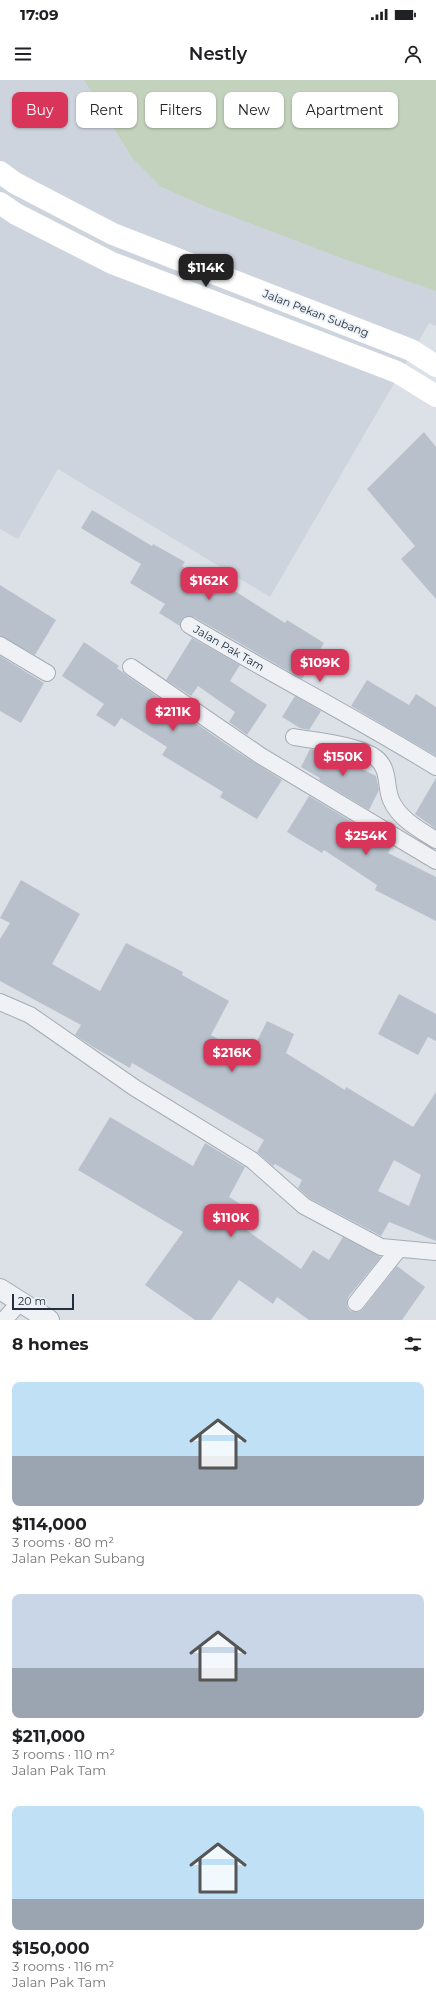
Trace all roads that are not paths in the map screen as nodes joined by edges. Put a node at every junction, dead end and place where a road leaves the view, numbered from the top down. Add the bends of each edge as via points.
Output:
1 (0, 172) edge
2 (0, 203) edge
3 (436, 366) edge
4 (436, 396) edge
5 (189, 625) dead end
6 (0, 645) edge
7 (132, 667) dead end
8 (47, 673) dead end
9 (294, 737) dead end
10 (436, 766) edge
11 (436, 840) edge
12 (436, 861) edge
13 (0, 1002) edge
14 (398, 1250) junction
15 (436, 1252) edge
16 (0, 1289) edge
17 (20, 1302) junction
18 (356, 1303) dead end
19 (4, 1320) edge
20 (49, 1320) edge

1 - 3 main road, Jalan Pekan Subang via 15,183 113,234 411,350
2 - 4 main road via 16,214 112,263 397,372
5 - 10 street, Jalan Pak Tam
6 - 8 street
7 - 12 street via 261,756
9 - 11 street via 365,751 377,759 384,766 390,800 402,816
13 - 14 street via 30,1015 135,1088 252,1160 304,1206 381,1247
14 - 15 street
14 - 18 street
16 - 17 street
17 - 19 street
17 - 20 street

